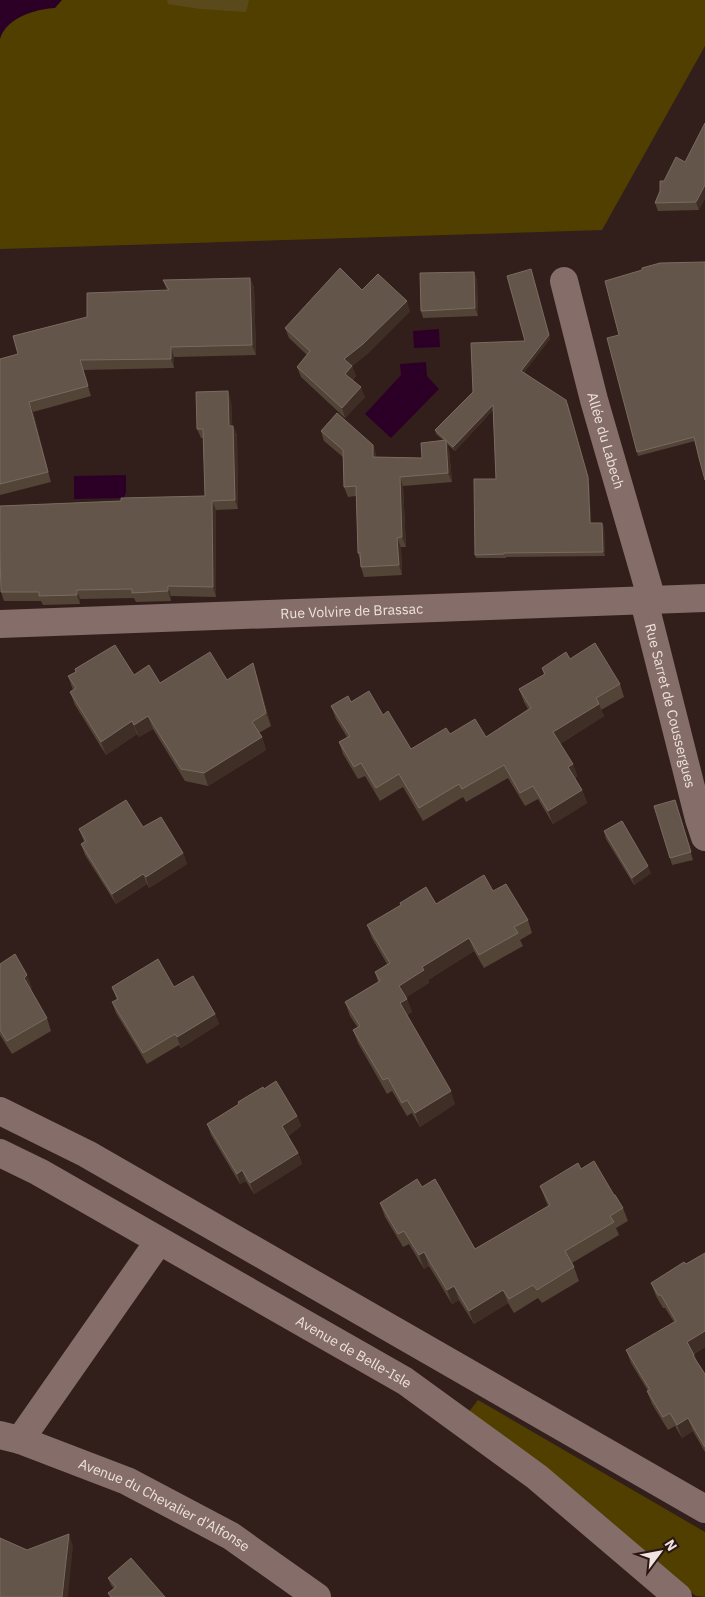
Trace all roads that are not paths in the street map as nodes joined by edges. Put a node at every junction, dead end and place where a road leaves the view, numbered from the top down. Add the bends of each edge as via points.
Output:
1 (564, 281) dead end
2 (705, 598) edge
3 (648, 600) junction
4 (0, 624) edge
5 (705, 837) edge
6 (0, 1111) edge
7 (0, 1152) edge
8 (159, 1241) junction
9 (10, 1438) edge
10 (705, 1509) edge
11 (317, 1597) edge
12 (678, 1597) edge

1 - 3 street, Allée du Labech
2 - 3 street, Rue Volvire de Brassac
3 - 4 street, Rue Volvire de Brassac
3 - 5 street, Rue Sarret de Coussergues
6 - 10 street via 87,1154
7 - 8 street, Avenue de Belle-Isle
8 - 9 street
8 - 12 street, Avenue de Belle-Isle via 404,1381 538,1477
9 - 11 street, Avenue du Chevalier d'Alfonse via 127,1481 231,1536

